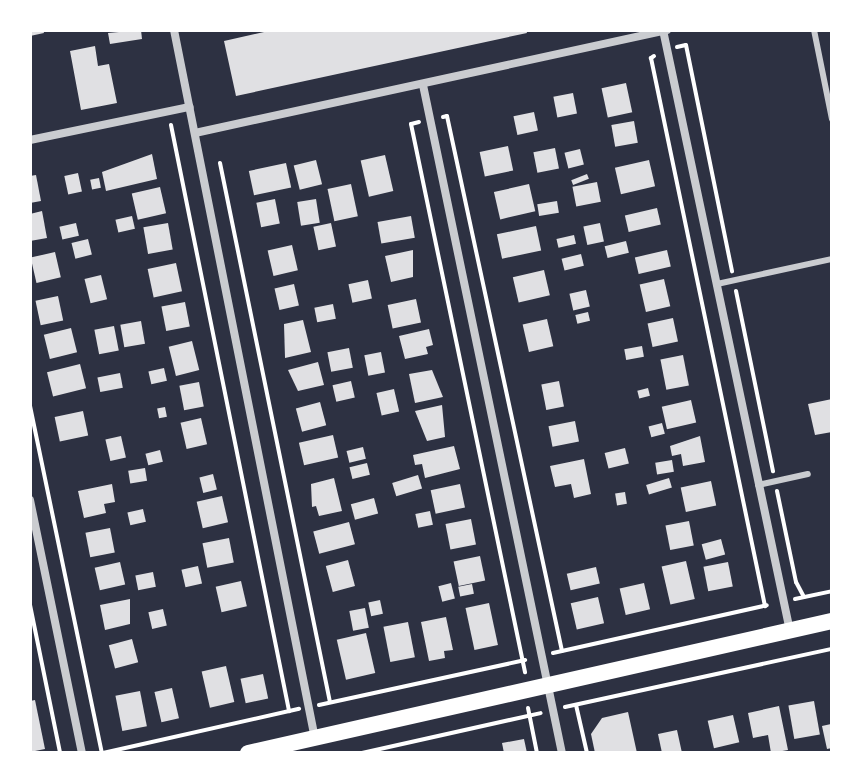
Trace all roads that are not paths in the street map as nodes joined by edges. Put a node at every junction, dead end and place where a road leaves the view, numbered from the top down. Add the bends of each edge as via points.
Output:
1 (174, 30) edge
2 (665, 30) edge
3 (814, 30) edge
4 (423, 85) junction
5 (190, 107) junction
6 (832, 119) edge
7 (195, 133) junction
8 (30, 140) edge
9 (832, 259) edge
10 (717, 284) junction
11 (808, 474) dead end
12 (758, 485) junction
13 (30, 500) edge
14 (832, 621) edge
15 (790, 631) junction
16 (548, 687) junction
17 (315, 739) junction
18 (82, 753) edge
19 (248, 753) edge
20 (562, 753) edge

1 - 5 street
2 - 4 street
2 - 10 street
3 - 6 lane
4 - 7 street
4 - 16 street
5 - 7 street
5 - 8 street
7 - 17 street
9 - 10 lane
10 - 12 street
11 - 12 lane
12 - 15 street
13 - 18 street
14 - 15 main road
15 - 16 main road
16 - 17 main road
16 - 20 street
17 - 19 main road

